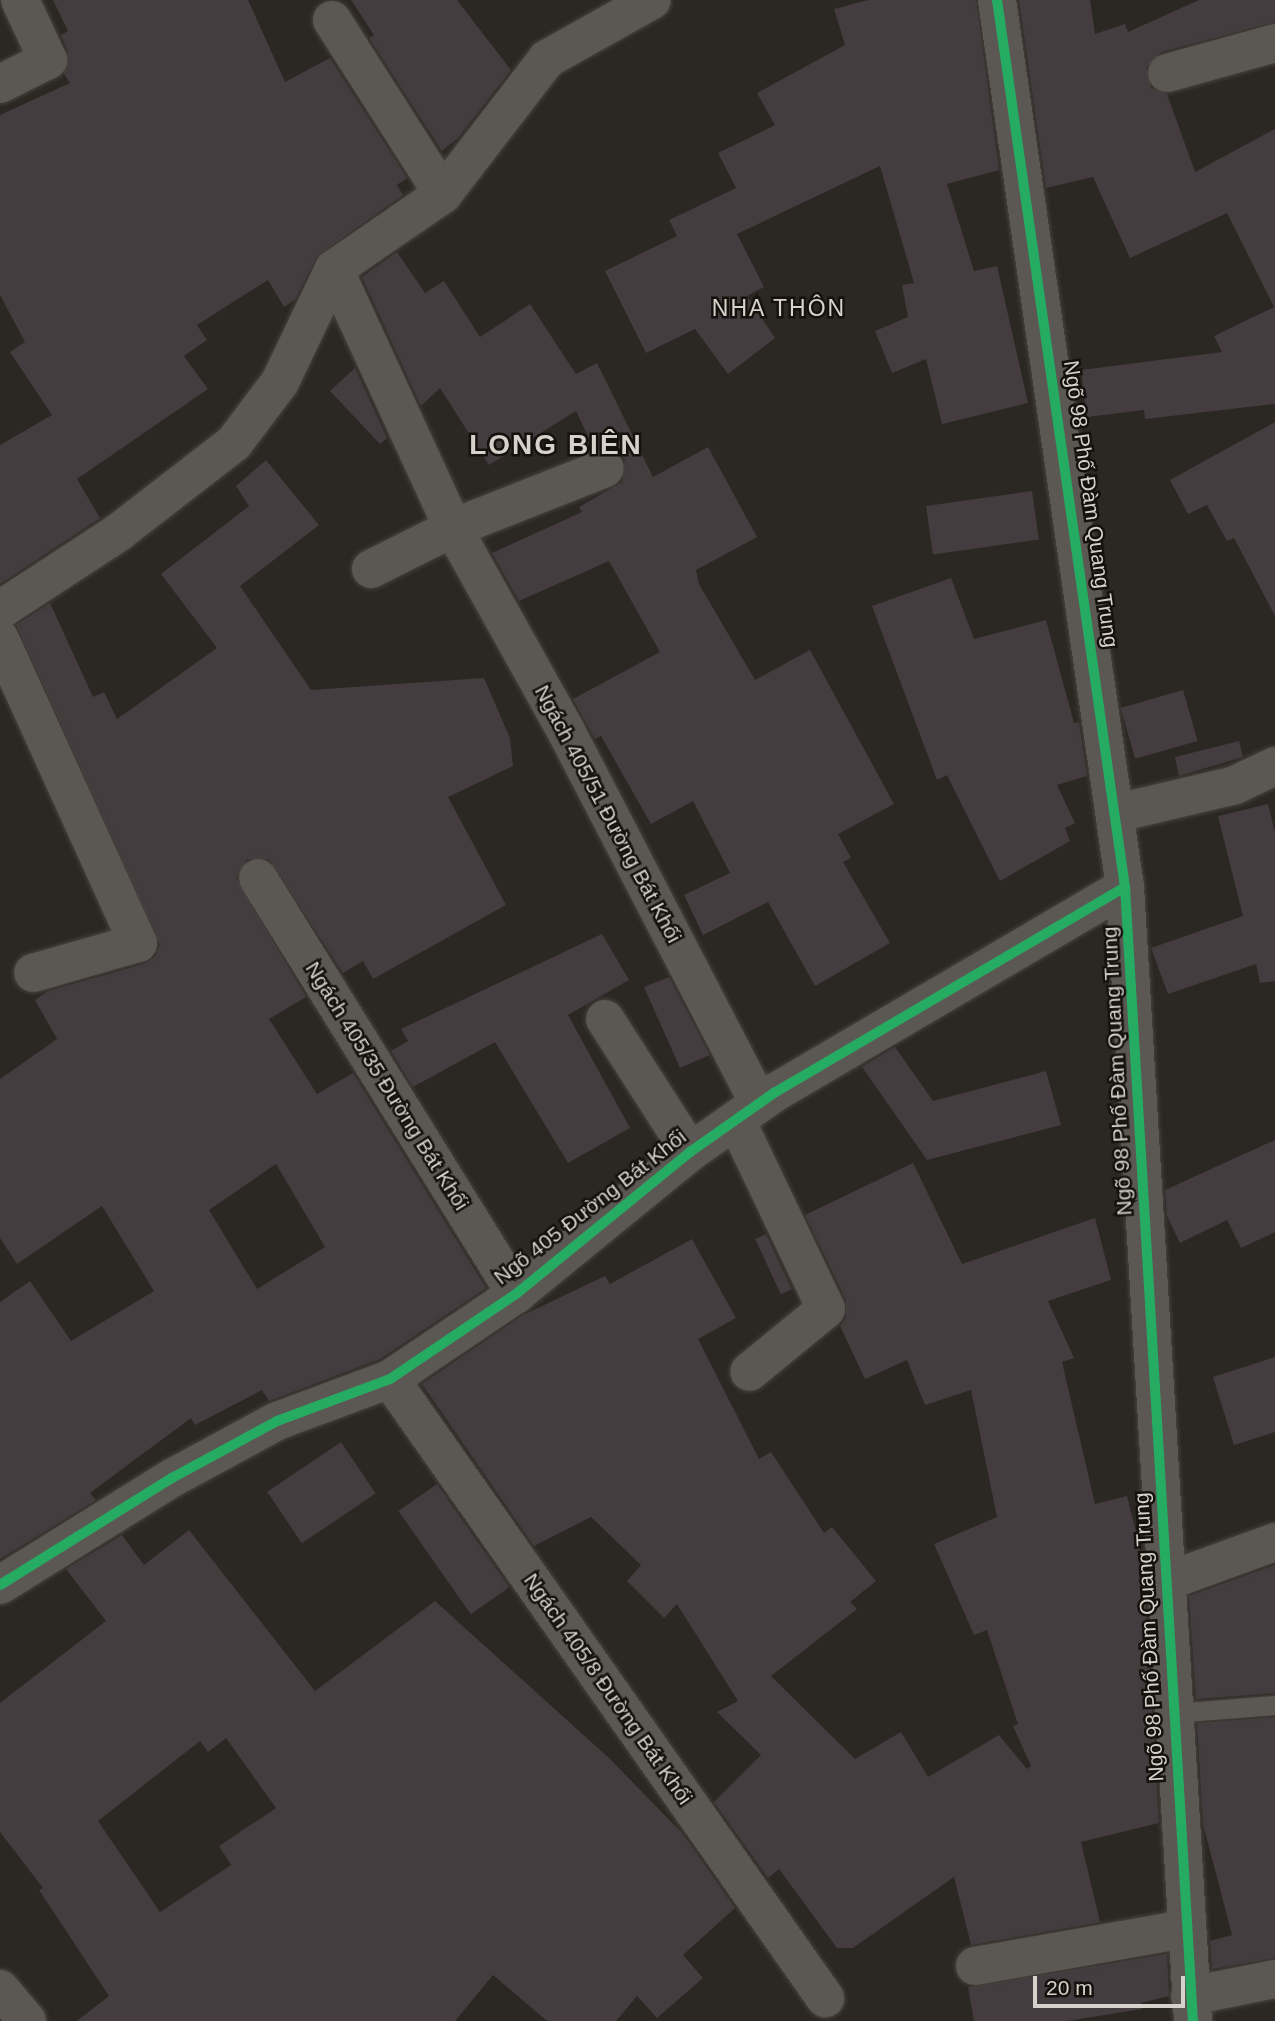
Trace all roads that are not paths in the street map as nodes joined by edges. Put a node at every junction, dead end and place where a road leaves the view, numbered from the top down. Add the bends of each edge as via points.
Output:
1 (20, 0) edge
2 (997, 0) edge
3 (630, 5) edge
4 (332, 20) dead end
5 (1275, 43) edge
6 (1167, 73) dead end
7 (0, 84) edge
8 (443, 194) junction
9 (334, 269) junction
10 (605, 468) dead end
11 (453, 528) junction
12 (371, 569) dead end
13 (0, 610) edge
14 (0, 639) edge
15 (1273, 772) edge
16 (1117, 813) junction
17 (258, 878) dead end
18 (1125, 887) junction
19 (33, 973) dead end
20 (605, 1019) dead end
21 (748, 1111) junction
22 (690, 1152) junction
23 (516, 1294) junction
24 (749, 1372) dead end
25 (390, 1379) junction
26 (1275, 1542) edge
27 (1165, 1582) junction
28 (0, 1585) edge
29 (1275, 1705) edge
30 (1173, 1713) junction
31 (1185, 1929) junction
32 (975, 1966) dead end
33 (1275, 1979) edge
34 (0, 1989) edge
35 (825, 1998) dead end
36 (1191, 2009) edge
37 (27, 2021) edge

1 - 7 street via 48,60
2 - 16 street, Ngõ 98 Phố Đàm Quang Trung
3 - 8 street via 547,59
4 - 8 street
5 - 6 street
8 - 9 street
9 - 11 street, Ngách 405/51 Đường Bát Khối
9 - 13 street via 280,382 234,443 119,533
10 - 11 street
11 - 12 street
11 - 21 street, Ngách 405/51 Đường Bát Khối via 567,733
14 - 19 street via 138,943
15 - 16 street
16 - 18 street, Ngõ 98 Phố Đàm Quang Trung
17 - 23 street, Ngách 405/35 Đường Bát Khối
18 - 21 street, Ngõ 405 Đường Bát Khối
18 - 27 street, Ngõ 98 Phố Đàm Quang Trung
20 - 22 street
21 - 22 street, Ngõ 405 Đường Bát Khối
21 - 24 street, Ngách 405/51 Đường Bát Khối via 826,1309
22 - 23 street, Ngõ 405 Đường Bát Khối
23 - 25 street, Ngõ 405 Đường Bát Khối
25 - 28 street, Ngõ 405 Đường Bát Khối via 277,1421 172,1478
25 - 35 street, Ngách 405/8 Đường Bát Khối
26 - 27 street
27 - 30 street, Ngõ 98 Phố Đàm Quang Trung
29 - 30 lane
30 - 31 street, Ngõ 98 Phố Đàm Quang Trung
31 - 32 street
31 - 36 street, Ngõ 98 Phố Đàm Quang Trung
33 - 36 street
34 - 37 street

